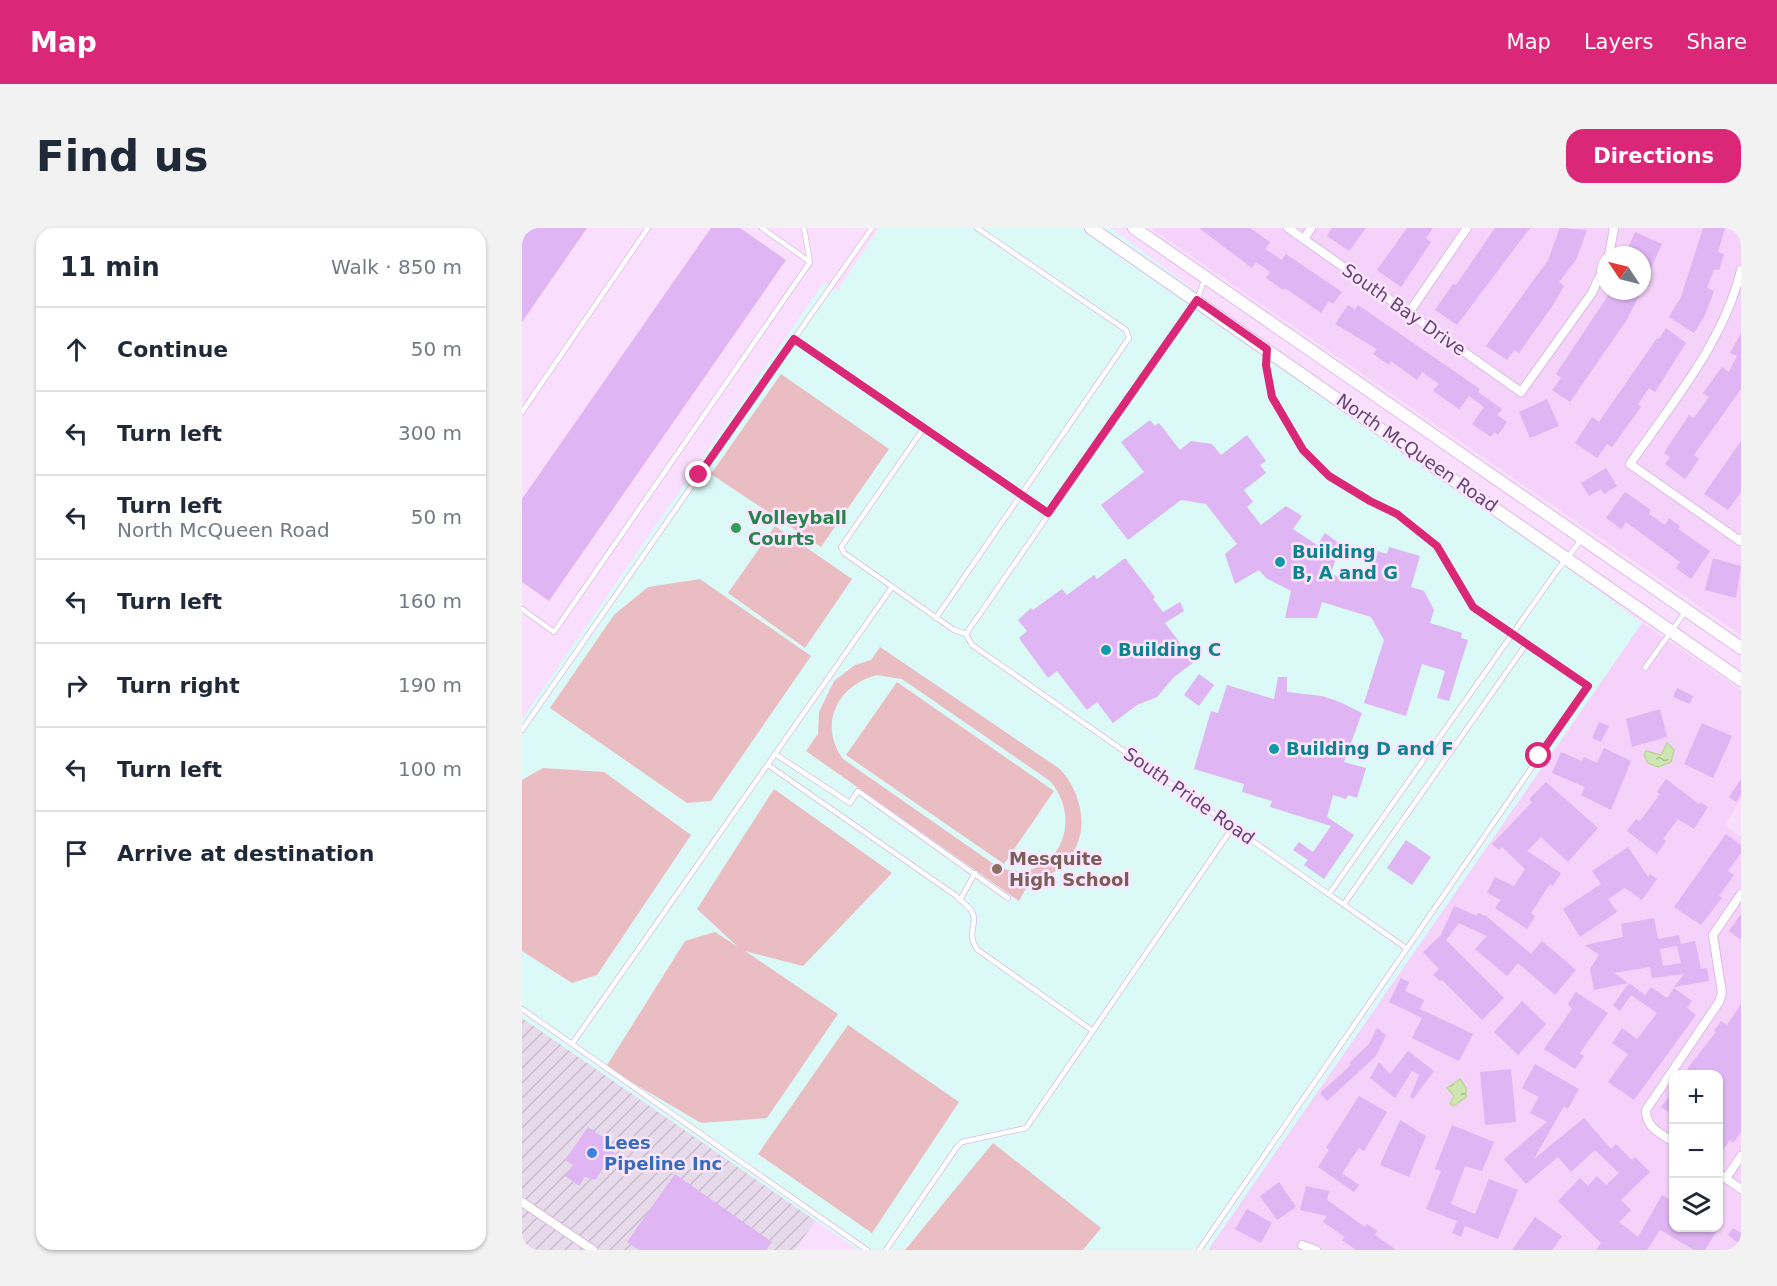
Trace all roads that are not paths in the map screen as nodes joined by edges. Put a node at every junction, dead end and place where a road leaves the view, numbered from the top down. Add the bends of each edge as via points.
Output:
1 (648, 228) edge
2 (762, 228) edge
3 (804, 228) edge
4 (872, 228) edge
5 (977, 228) edge
6 (1091, 228) edge
7 (1134, 228) edge
8 (1288, 228) edge
9 (1311, 228) edge
10 (1467, 228) edge
11 (1614, 228) edge
12 (1304, 239) junction
13 (1611, 246) edge
14 (810, 262) junction
15 (1741, 270) edge
16 (1205, 278) junction
17 (1597, 282) edge
18 (1197, 300) junction
19 (1408, 314) junction
20 (794, 339) junction
21 (1267, 349) junction
22 (522, 412) edge
23 (924, 428) junction
24 (1022, 494) junction
25 (1048, 513) junction
26 (1583, 538) junction
27 (1740, 540) edge
28 (1567, 556) junction
29 (892, 587) junction
30 (522, 609) edge
31 (1686, 609) junction
32 (936, 618) junction
33 (1671, 631) junction
34 (1513, 633) junction
35 (966, 634) junction
36 (1527, 643) junction
37 (1741, 648) edge
38 (1644, 668) dead end
39 (1741, 680) edge
40 (522, 730) edge
41 (776, 754) junction
42 (768, 765) junction
43 (1233, 827) junction
44 (975, 873) junction
45 (1329, 894) junction
46 (1741, 894) edge
47 (1008, 898) dead end
48 (960, 900) junction
49 (1344, 904) junction
50 (1406, 948) junction
51 (522, 1009) edge
52 (1093, 1030) junction
53 (572, 1044) junction
54 (1669, 1139) edge
55 (1741, 1156) edge
56 (1723, 1174) edge
57 (1723, 1176) edge
58 (1741, 1189) edge
59 (522, 1202) edge
60 (1302, 1245) dead end
61 (593, 1250) edge
62 (867, 1250) edge
63 (886, 1250) edge
64 (1199, 1250) edge
65 (1316, 1250) edge

1 - 22 lane
2 - 14 lane
3 - 14 lane
4 - 20 lane
5 - 24 lane via 1129,333 1128,342
6 - 18 main road, North McQueen Road
7 - 16 main road, North McQueen Road
8 - 12 street, South Bay Drive
9 - 12 street
10 - 19 street
11 - 13 street
12 - 19 street, South Bay Drive
14 - 30 lane via 554,632
15 - 27 street via 1736,292 1718,331 1630,464
16 - 18 lane
16 - 26 main road, North McQueen Road
17 - 19 street, South Bay Drive via 1521,392
18 - 21 main road, North McQueen Road
18 - 25 lane
20 - 23 lane
20 - 40 lane
21 - 28 main road, North McQueen Road
21 - 34 lane via 1272,397 1303,450 1329,476 1397,514 1437,546 1473,607
23 - 24 lane
23 - 29 lane via 841,547 843,553
24 - 25 lane
24 - 32 lane
25 - 35 lane
26 - 28 lane
26 - 31 main road, North McQueen Road
28 - 33 main road, North McQueen Road
28 - 34 lane
29 - 32 lane
29 - 41 lane
31 - 33 lane
31 - 37 main road, North McQueen Road
32 - 35 lane
33 - 38 lane
33 - 39 main road, North McQueen Road
34 - 36 lane
34 - 45 lane
35 - 43 lane, South Pride Road via 972,645
36 - 49 lane
36 - 50 lane via 1588,686
41 - 42 lane
41 - 44 lane via 850,803 858,791
42 - 48 lane
42 - 53 lane
43 - 45 lane, South Pride Road
43 - 52 lane
44 - 47 lane
44 - 48 lane
45 - 49 lane, South Pride Road
46 - 54 street via 1713,935 1721,997 1650,1101 1646,1120
48 - 52 lane via 972,910 975,924 971,941 978,950
49 - 50 lane, South Pride Road
50 - 64 lane
51 - 53 lane
52 - 63 lane via 1026,1128 962,1142 957,1147
53 - 62 lane
55 - 56 street
57 - 58 street
59 - 61 street
60 - 65 street

